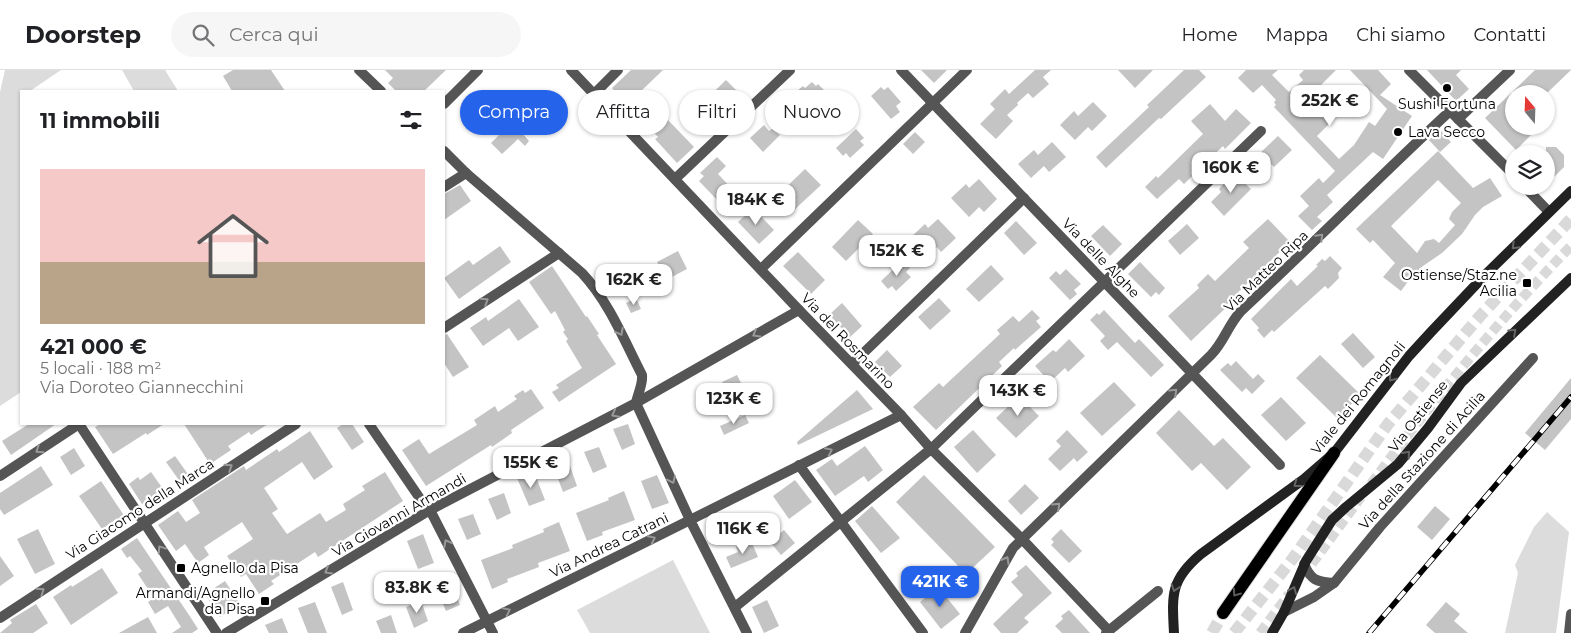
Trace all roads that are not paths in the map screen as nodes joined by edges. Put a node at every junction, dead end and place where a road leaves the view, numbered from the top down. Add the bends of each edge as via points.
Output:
1 (359, 70) edge
2 (478, 70) edge
3 (571, 70) edge
4 (618, 70) edge
5 (790, 70) edge
6 (901, 70) edge
7 (968, 70) edge
8 (1409, 70) edge
9 (1510, 70) edge
10 (380, 90) edge
11 (590, 90) edge
12 (598, 90) edge
13 (445, 103) edge
14 (934, 103) junction
15 (1450, 111) junction
16 (1458, 119) junction
17 (1261, 131) dead end
18 (633, 135) edge
19 (445, 152) edge
20 (1505, 167) edge
21 (466, 173) junction
22 (675, 179) junction
23 (445, 186) edge
24 (1571, 191) edge
25 (1533, 195) edge
26 (1024, 198) junction
27 (1549, 212) junction
28 (559, 253) junction
29 (761, 269) junction
30 (1571, 278) edge
31 (1106, 282) junction
32 (799, 310) junction
33 (445, 327) edge
34 (1533, 358) dead end
35 (852, 364) junction
36 (1192, 375) junction
37 (636, 403) junction
38 (901, 415) junction
39 (77, 425) edge
40 (80, 425) edge
41 (294, 425) edge
42 (370, 425) edge
43 (931, 449) junction
44 (1334, 453) junction
45 (799, 465) junction
46 (1280, 465) dead end
47 (0, 476) edge
48 (430, 510) junction
49 (690, 520) junction
50 (841, 522) junction
51 (144, 523) junction
52 (1022, 540) junction
53 (1304, 564) junction
54 (1334, 583) junction
55 (1158, 591) dead end
56 (735, 607) junction
57 (1284, 612) junction
58 (1223, 613) tunnel mouth
59 (1571, 614) edge
60 (1173, 616) junction
61 (0, 618) edge
62 (488, 621) junction
63 (229, 632) edge
64 (1107, 632) edge
65 (218, 633) edge
66 (463, 633) edge
67 (493, 633) edge
68 (747, 633) edge
69 (923, 633) edge
70 (965, 633) edge
71 (1174, 633) edge
72 (1179, 633) edge
73 (1272, 633) edge
74 (1569, 633) edge

1 - 10 street
2 - 13 street
3 - 11 street, Via del Rosmarino
4 - 12 street
5 - 22 street
6 - 14 street, Via delle Alghe
7 - 14 street
8 - 15 street
9 - 16 street
14 - 26 street, Via delle Alghe
14 - 29 street
15 - 16 street
36 -> 15 street, Via Matteo Ripa via 1220,345 1240,311
16 - 20 street
17 - 31 street
18 - 22 street, Via del Rosmarino
19 - 21 street
21 - 23 street
21 - 28 street
22 - 29 street, Via del Rosmarino
24 - 27 main road, Viale dei Romagnoli
25 - 27 street
26 - 31 street, Via delle Alghe
26 - 35 street
27 -> 44 main road, Viale dei Romagnoli via 1430,332
33 -> 28 street
28 -> 37 street via 594,286 642,375
29 - 32 street, Via del Rosmarino
53 -> 30 main road, Via Ostiense via 1336,516 1398,464 1461,383
31 - 36 street, Via delle Alghe
31 - 43 street
32 - 35 street, Via del Rosmarino
32 -> 37 street, Via Giovanni Armandi
34 - 54 street, Via della Stazione di Acilia via 1380,527
35 - 38 street, Via del Rosmarino
36 - 46 street, Via delle Alghe
52 -> 36 street, Via Matteo Ripa
37 -> 48 street, Via Giovanni Armandi
37 -> 49 street
38 - 43 street, Via del Rosmarino
45 -> 38 street, Via Andrea Catrani
39 -> 47 street
40 - 51 street
51 -> 41 street, Via Giacomo della Marca
42 - 48 street
43 - 50 street
43 - 52 street, Via del Rosmarino
44 -> 58 main road
44 -> 60 main road, Viale dei Romagnoli via 1188,566 1174,588
45 - 49 street, Via Andrea Catrani
45 - 50 street
62 -> 48 street
48 -> 63 street, Via Giovanni Armandi
49 - 56 street
62 -> 49 street, Via Andrea Catrani
50 - 56 street
50 - 69 street
61 -> 51 street, Via Giacomo della Marca
65 -> 51 street
52 - 64 street, Via del Rosmarino
70 -> 52 street, Via Matteo Ripa via 1013,548
53 - 54 street via 1315,580
57 -> 53 main road, Via Ostiense
54 - 57 street, Via della Stazione di Acilia
55 - 64 street
56 - 68 street
57 - 73 main road, Via Ostiense
59 - 74 street
60 - 71 main road, Viale dei Romagnoli
60 - 72 main road, Viale dei Romagnoli
62 - 66 street, Via Andrea Catrani
62 - 67 street

